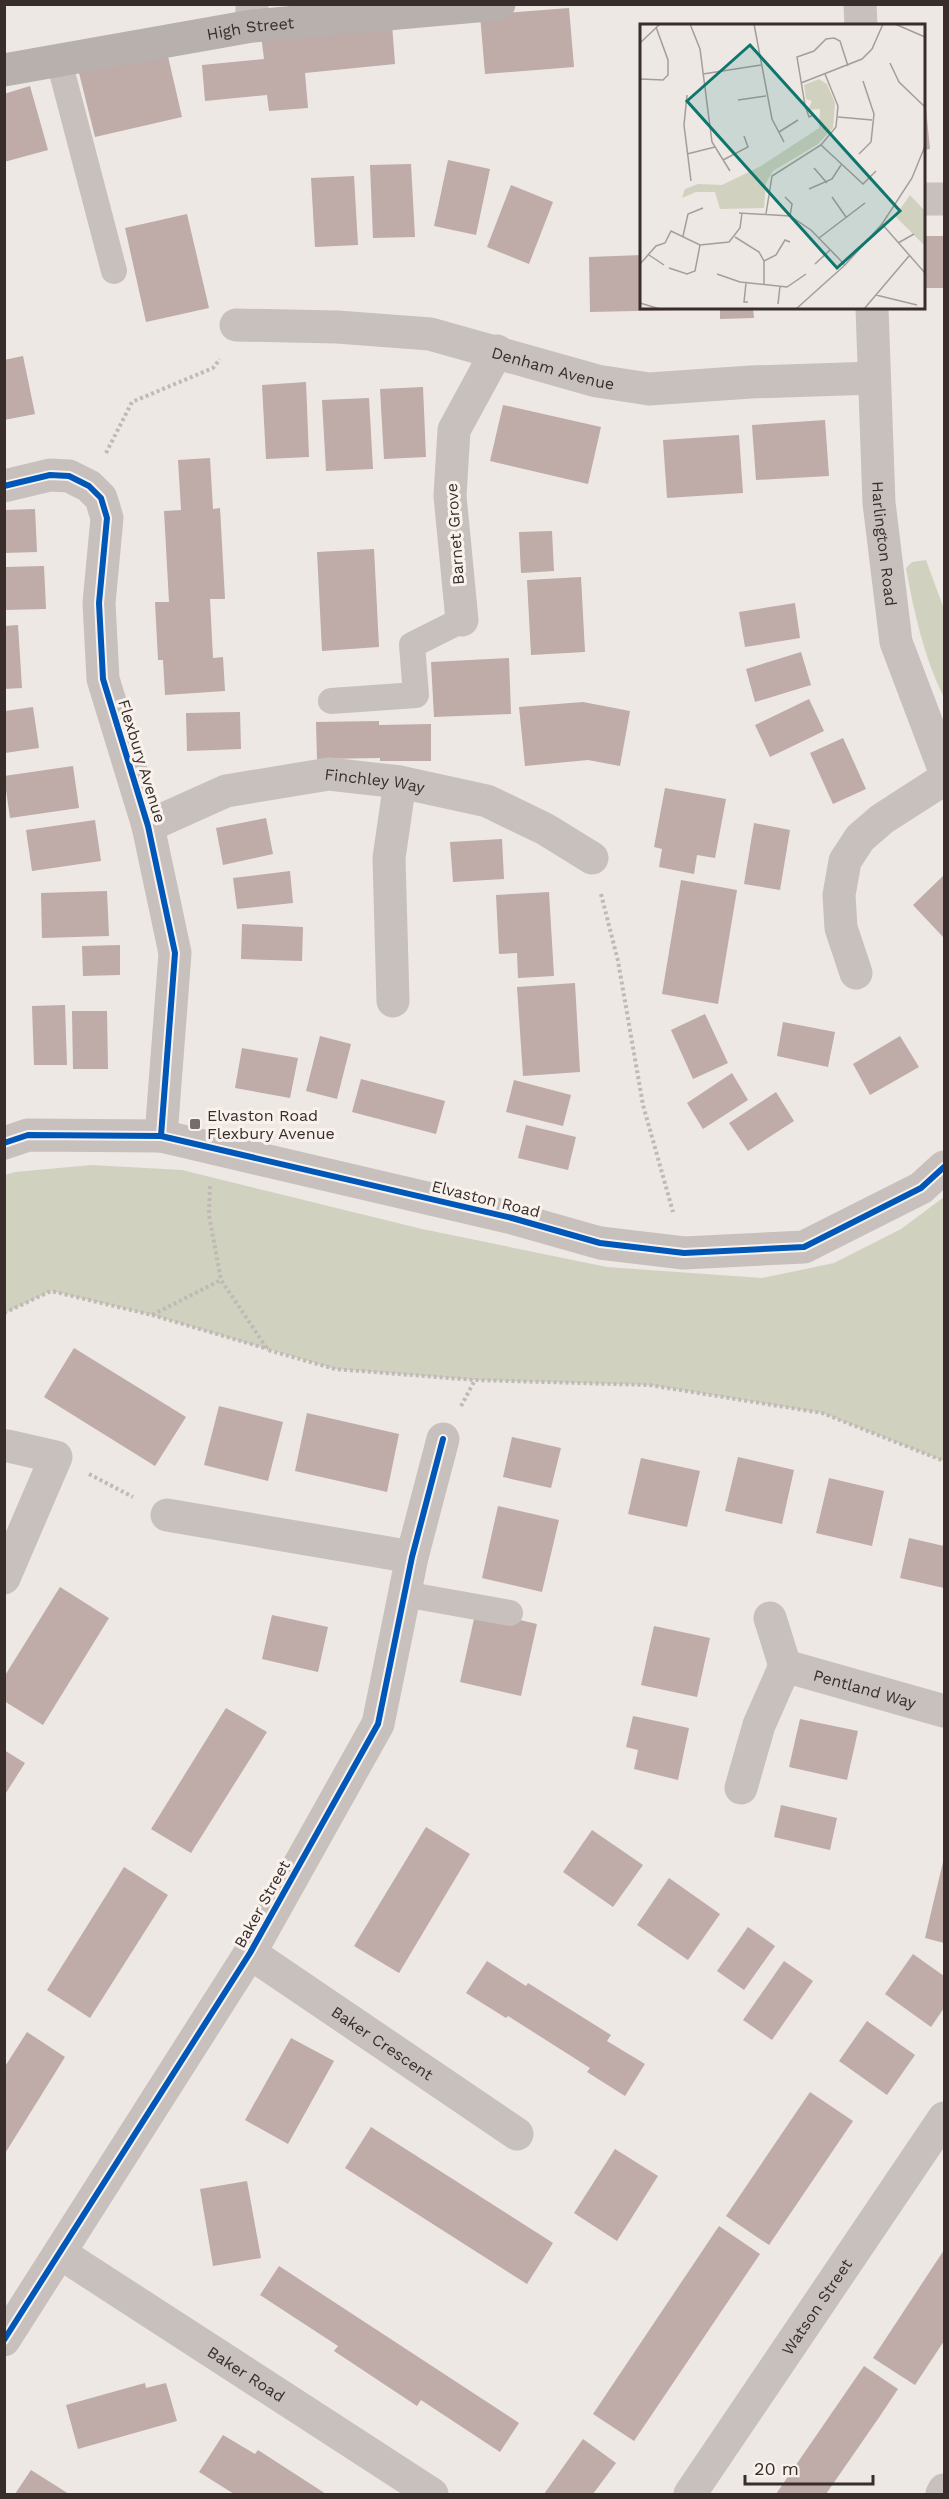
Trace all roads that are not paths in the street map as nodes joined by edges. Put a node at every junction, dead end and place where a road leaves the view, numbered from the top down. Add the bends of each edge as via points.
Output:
1 (499, 4) edge
2 (860, 4) edge
3 (252, 15) edge
4 (861, 24) edge
5 (59, 61) junction
6 (4, 70) edge
7 (925, 199) edge
8 (945, 199) edge
9 (114, 271) dead end
10 (872, 309) edge
11 (236, 325) road end
12 (497, 351) junction
13 (874, 378) junction
14 (4, 486) edge
15 (462, 620) joint
16 (331, 701) dead end
17 (945, 769) edge
18 (945, 779) edge
19 (400, 782) junction
20 (148, 826) junction
21 (592, 858) road end
22 (856, 973) dead end
23 (393, 1001) dead end
24 (161, 1136) junction
25 (4, 1143) edge
26 (945, 1167) edge
27 (443, 1439) dead end
28 (8, 1446) dead end
29 (167, 1515) road end
30 (412, 1557) junction
31 (4, 1578) edge
32 (404, 1594) junction
33 (510, 1613) dead end
34 (770, 1618) dead end
35 (785, 1666) junction
36 (945, 1711) edge
37 (741, 1788) dead end
38 (250, 1953) junction
39 (945, 2118) edge
40 (517, 2134) dead end
41 (60, 2253) junction
42 (4, 2340) edge
43 (945, 2490) edge
44 (432, 2494) edge
45 (690, 2494) edge
46 (942, 2494) edge

1 - 3 street, High Street
2 - 4 street
3 - 5 street, High Street
5 - 6 street, High Street
5 - 9 lane
7 - 8 street
10 - 13 street, Harlington Road
11 - 12 street, Denham Avenue via 430,334
12 - 13 street, Denham Avenue via 597,381 650,389
12 - 15 street, Barnet Grove via 454,430 450,496
13 - 17 street, Harlington Road via 879,503 896,642
14 - 20 street, Flexbury Avenue via 50,475 69,476 89,486 101,498 107,518 99,603 103,679
15 - 16 lane via 412,645 416,695
18 - 22 street via 882,819 860,838 845,861 839,895 841,928
19 - 20 street, Finchley Way via 329,774 226,790
19 - 21 street, Finchley Way via 487,801 545,829
19 - 23 street via 389,858
20 - 24 street, Flexbury Avenue via 175,953
24 - 25 street, Elvaston Road via 28,1135
24 - 26 street, Elvaston Road via 512,1218 600,1243 684,1253 804,1247 921,1188
27 - 30 street, Baker Street
28 - 31 street via 56,1457
29 - 30 street
30 - 32 street, Baker Street
32 - 33 lane
32 - 38 street, Baker Street via 378,1724
34 - 35 street
35 - 36 street, Pentland Way
35 - 37 street via 759,1725
38 - 40 street, Baker Crescent
38 - 41 street, Baker Street
39 - 45 street, Watson Street
41 - 42 street, Baker Street
41 - 44 street, Baker Road
43 - 46 street

